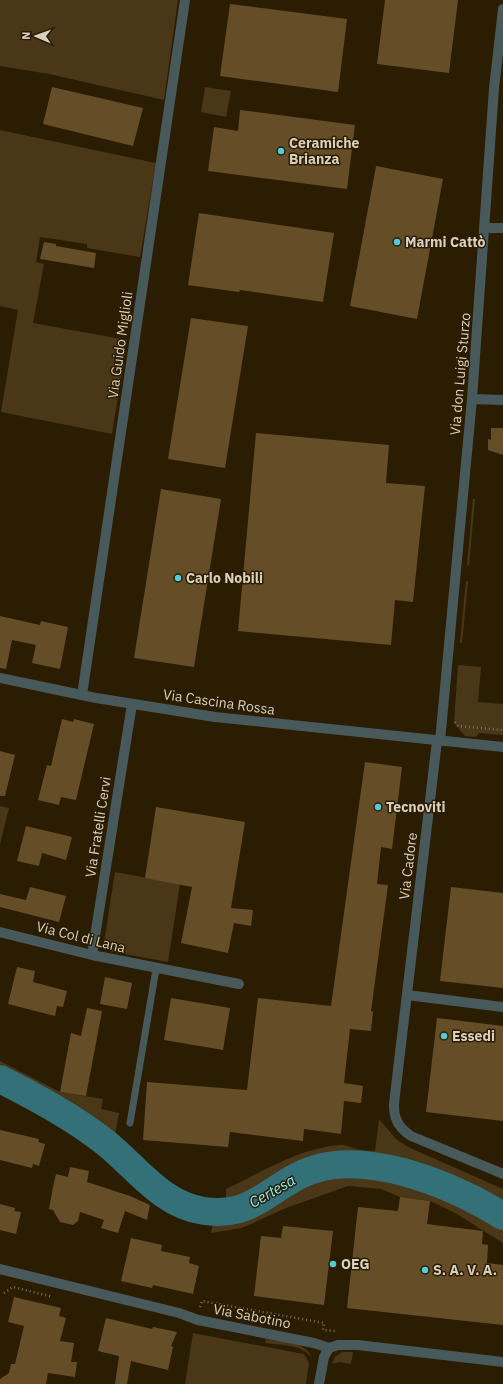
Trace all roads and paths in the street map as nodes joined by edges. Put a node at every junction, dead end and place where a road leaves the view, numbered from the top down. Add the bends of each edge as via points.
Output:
1 (185, 0) edge
2 (503, 9) edge
3 (500, 59) edge
4 (485, 228) junction
5 (503, 228) edge
6 (472, 399) junction
7 (503, 400) edge
8 (0, 678) edge
9 (82, 695) junction
10 (132, 704) junction
11 (439, 741) junction
12 (503, 747) edge
13 (0, 932) edge
14 (92, 955) junction
15 (156, 969) junction
16 (239, 984) dead end
17 (407, 995) junction
18 (503, 1007) edge
19 (130, 1123) dead end
20 (503, 1174) edge
21 (0, 1270) edge
22 (193, 1305) dead end
23 (339, 1332) dead end
24 (329, 1348) junction
25 (503, 1362) edge
26 (319, 1384) edge

1 - 9 street, Via Guido Miglioli
2 - 3 street, Via don Luigi Sturzo
3 - 4 street, Via don Luigi Sturzo
4 - 5 street
4 - 6 street, Via don Luigi Sturzo
6 - 7 street
6 - 11 street, Via don Luigi Sturzo
8 - 9 street, Via Cascina Rossa
9 - 10 street, Via Cascina Rossa
10 - 11 street, Via Cascina Rossa via 237,720
10 - 14 street, Via Fratelli Cervi
11 - 12 street, Via Cascina Rossa
11 - 17 street, Via Cadore
13 - 14 street, Via Col di Lana
14 - 15 street, Via Col di Lana
15 - 16 street, Via Col di Lana
15 - 19 lane
17 - 18 street
17 - 20 street, Via Cadore via 394,1102 396,1122 418,1140
21 - 24 street, Via Sabotino via 179,1313 198,1320
22 - 23 path via 200,1307 202,1300 324,1323 323,1330
24 - 25 street, Via Sabotino via 338,1345 358,1345
24 - 26 street via 324,1357

